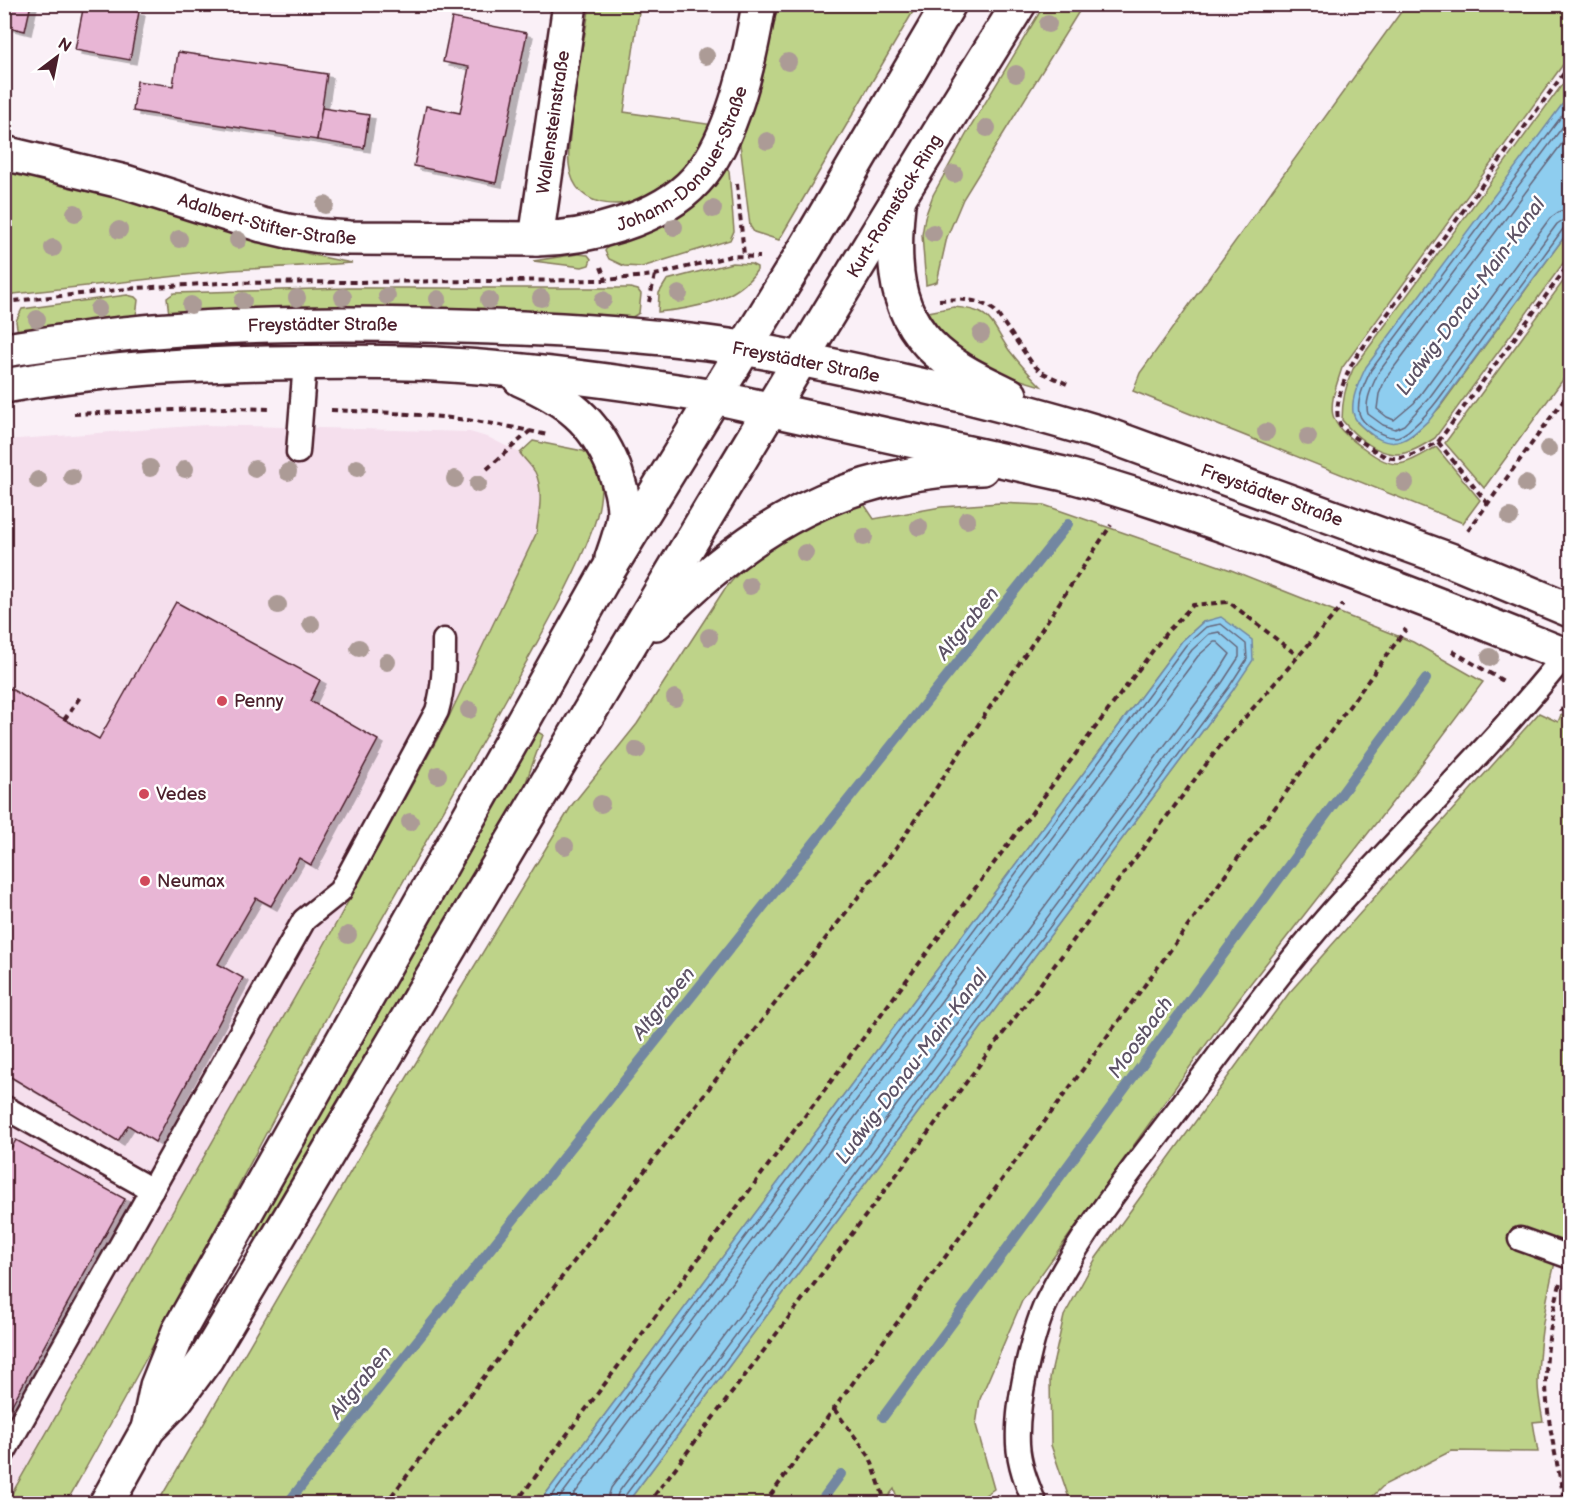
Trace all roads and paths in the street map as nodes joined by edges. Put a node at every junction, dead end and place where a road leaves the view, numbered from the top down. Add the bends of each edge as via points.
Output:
1 (570, 4) edge
2 (759, 4) edge
3 (949, 4) edge
4 (1019, 4) edge
5 (1570, 65) edge
6 (4, 153) edge
7 (899, 196) junction
8 (536, 239) junction
9 (1570, 263) edge
10 (606, 280) dead end
11 (4, 302) edge
12 (904, 308) junction
13 (744, 348) junction
14 (4, 350) edge
15 (801, 359) junction
16 (305, 362) junction
17 (496, 369) junction
18 (4, 386) edge
19 (1074, 387) dead end
20 (1570, 391) edge
21 (714, 397) junction
22 (301, 409) junction
23 (772, 410) junction
24 (72, 414) dead end
25 (1064, 421) junction
26 (530, 431) junction
27 (598, 435) junction
28 (1438, 442) junction
29 (298, 452) dead end
30 (487, 469) dead end
31 (1064, 474) junction
32 (1131, 494) junction
33 (1488, 504) junction
34 (1464, 537) dead end
35 (606, 574) junction
36 (1343, 604) dead end
37 (1570, 610) edge
38 (1408, 626) dead end
39 (444, 640) dead end
40 (1445, 646) dead end
41 (1298, 656) junction
42 (1568, 656) edge
43 (616, 667) junction
44 (80, 697) dead end
45 (1532, 697) junction
46 (1570, 713) edge
47 (64, 720) dead end
48 (4, 1107) edge
49 (152, 1190) junction
50 (1520, 1239) dead end
51 (1569, 1256) edge
52 (834, 1409) junction
53 (148, 1429) junction
54 (4, 1452) edge
55 (106, 1503) edge
56 (385, 1503) edge
57 (515, 1503) edge
58 (648, 1503) edge
59 (764, 1503) edge
60 (886, 1503) edge
61 (1035, 1503) edge
62 (1565, 1503) edge

1 - 8 main road, Wallensteinstraße
2 - 8 main road, Johann-Donauer-Straße via 733,111 712,158 697,180 663,205 607,229
3 - 13 main road
4 - 7 main road, Kurt-Romstöck-Ring
5 - 28 path via 1356,357 1343,383 1339,422 1380,454 1403,458
6 - 8 main road, Adalbert-Stifter-Straße via 125,182 288,231 350,237
7 - 12 main road via 894,241
7 - 15 main road, Kurt-Romstöck-Ring
9 - 28 path
10 - 11 path via 232,283
12 - 19 path via 959,299 987,305 995,310 1036,368
12 - 25 main road via 926,342 957,368
13 - 14 main road, Freystädter Straße via 536,327 320,324 152,331
13 - 15 main road, Freystädter Straße
13 - 21 main road
15 - 23 main road, Kurt-Romstöck-Ring
15 - 25 main road, Freystädter Straße
16 - 17 main road, Freystädter Straße
16 - 18 main road, Freystädter Straße via 98,372
16 - 22 lane
17 - 21 main road, Freystädter Straße
17 - 27 main road via 566,402
20 - 33 path
21 - 23 main road, Freystädter Straße
21 - 35 main road
22 - 24 path
22 - 26 path via 463,418
22 - 29 lane
23 - 31 main road, Freystädter Straße
23 - 43 main road, Kurt-Romstöck-Ring
25 - 37 main road, Freystädter Straße via 1422,549
26 - 27 path via 575,440
26 - 30 path
27 - 35 main road via 623,497 624,514
28 - 33 path
31 - 32 main road, Freystädter Straße
31 - 43 main road via 998,467 935,470 837,493 770,528 728,559 666,614
32 - 42 main road, Freystädter Straße via 1404,591
32 - 56 path via 897,847
33 - 34 path
35 - 53 main road via 179,1331 157,1386
36 - 41 path
38 - 52 path
39 - 49 lane via 442,696 437,711 340,891 304,920
40 - 45 path
41 - 57 path via 1229,602 1193,605 1166,633
41 - 58 path via 1220,746
42 - 45 lane
43 - 53 main road via 206,1359
44 - 47 path
45 - 46 path
45 - 61 lane via 1350,892 1281,974 1103,1209 1069,1263 1047,1302 1030,1350 1021,1402 1018,1443 1024,1478
48 - 49 lane
49 - 54 lane
50 - 51 lane
51 - 62 path via 1556,1300 1546,1381
52 - 59 path
52 - 60 path via 870,1457
53 - 55 main road

